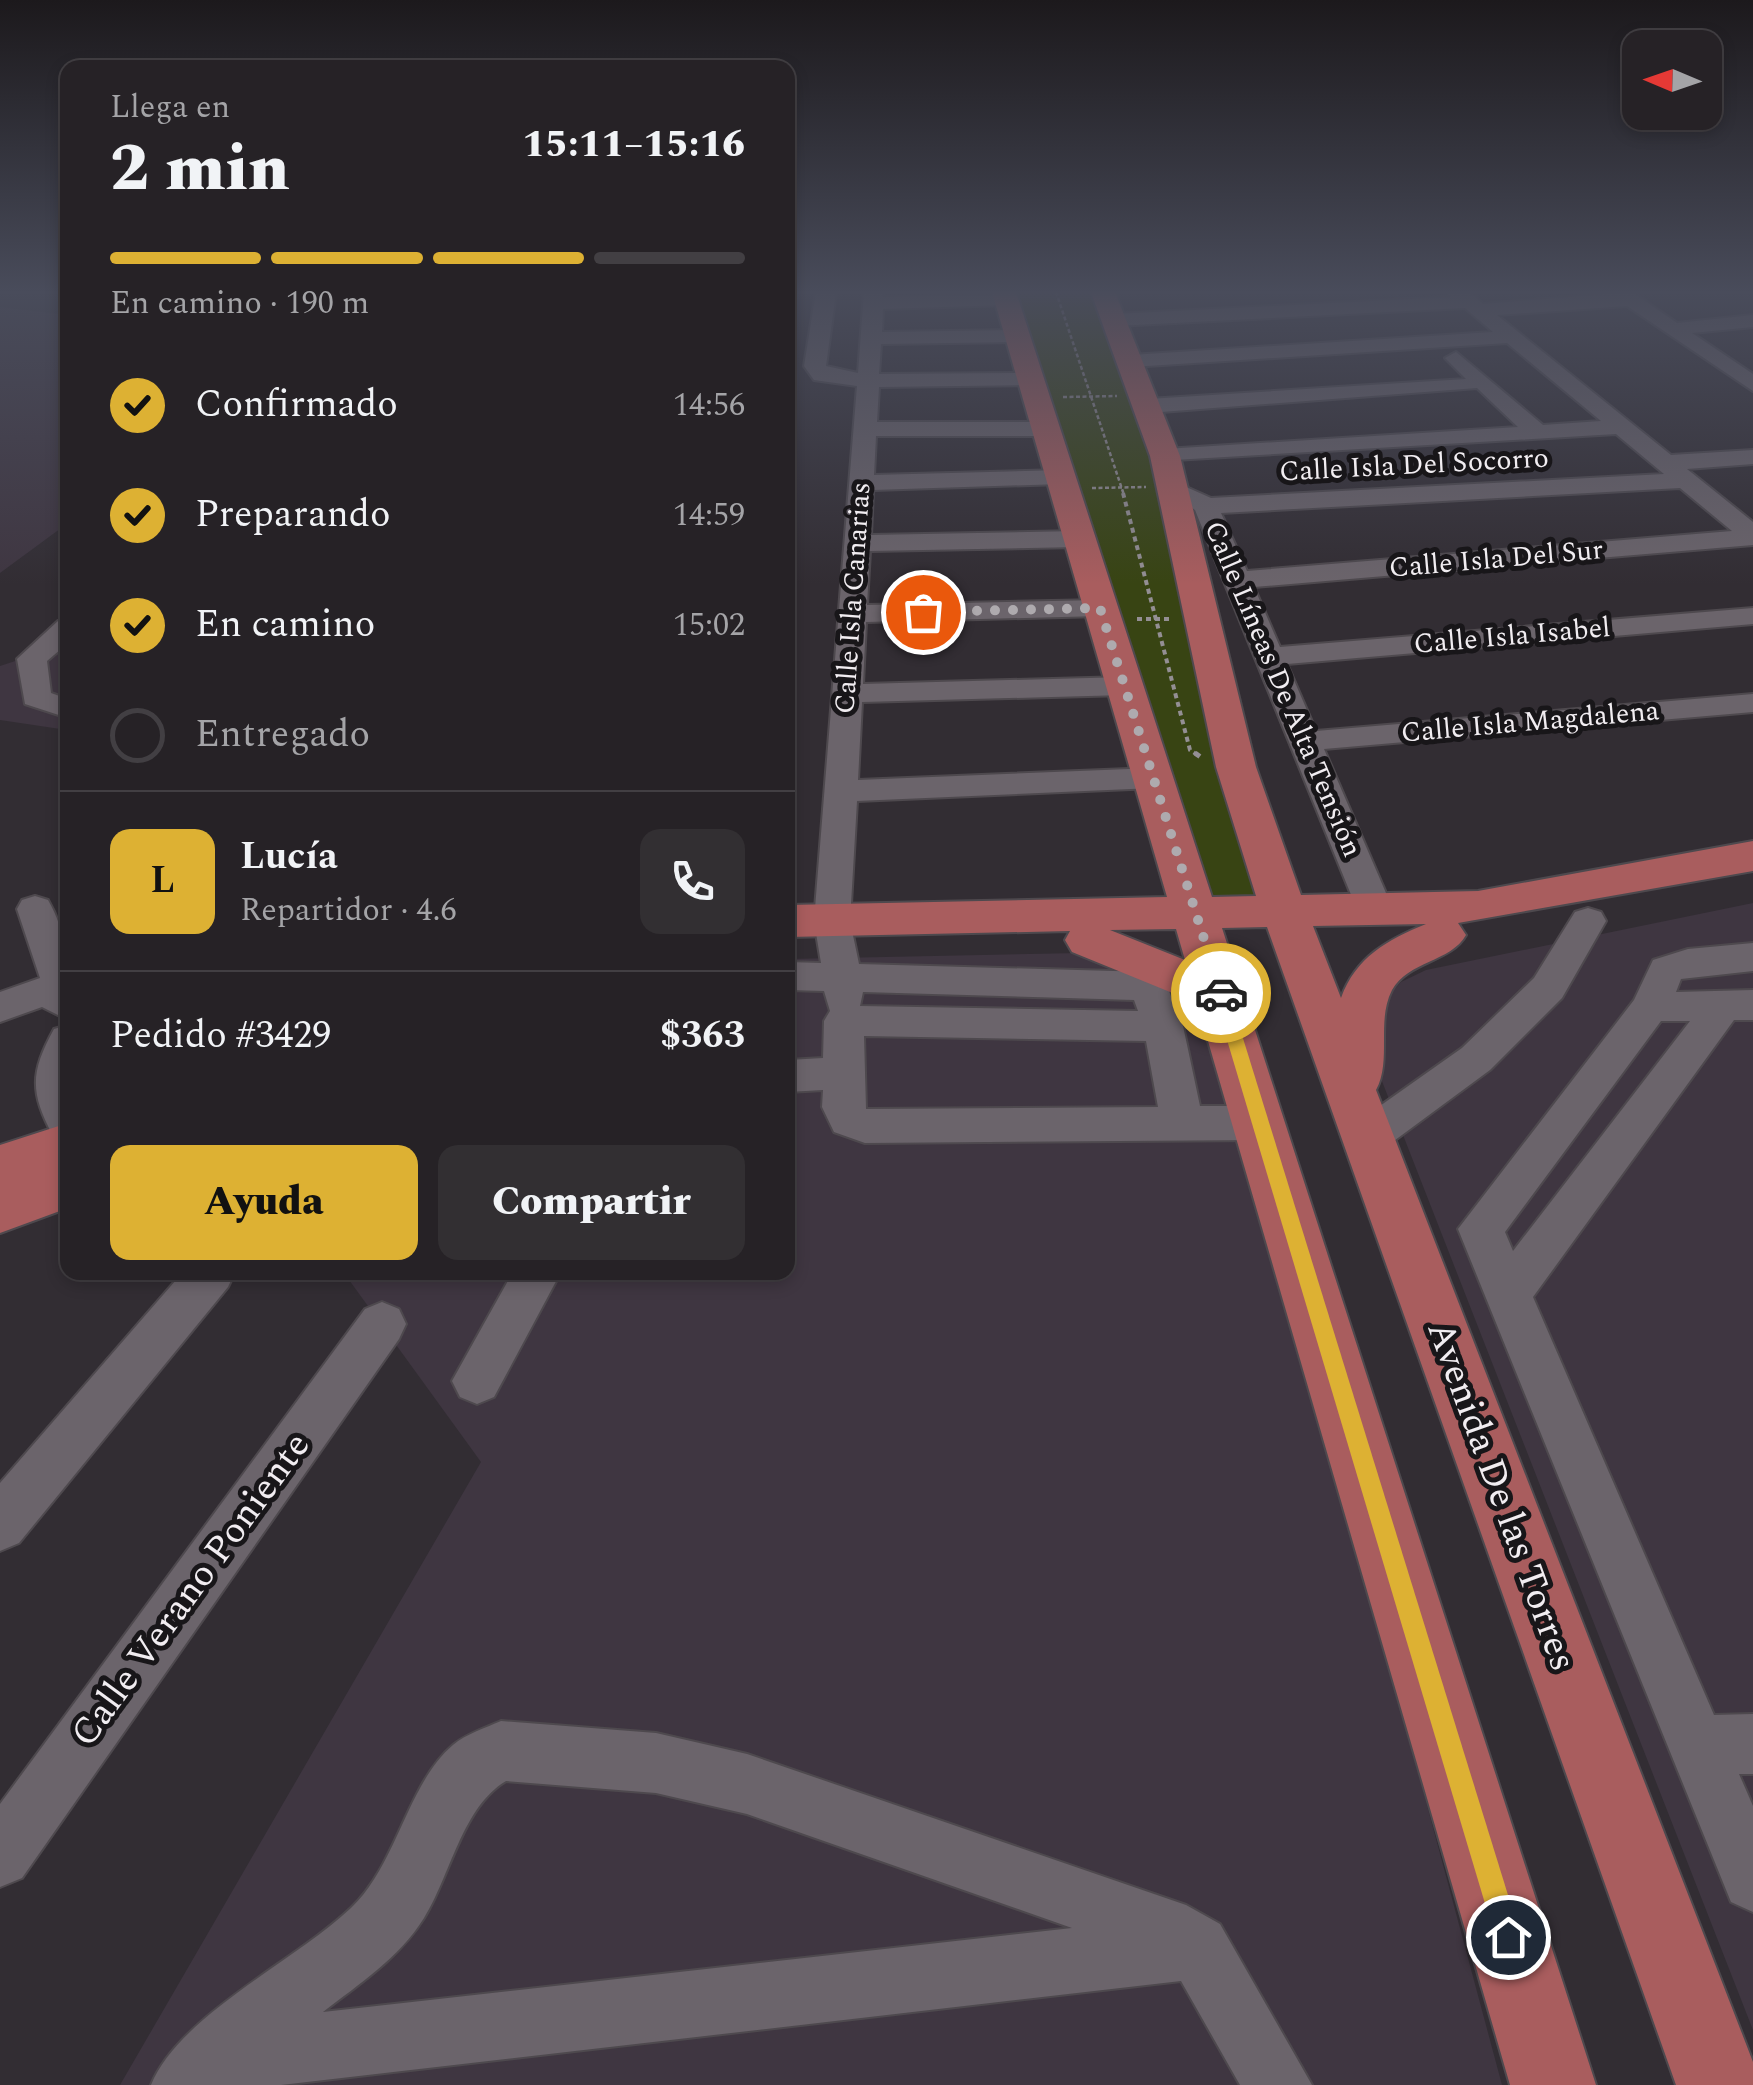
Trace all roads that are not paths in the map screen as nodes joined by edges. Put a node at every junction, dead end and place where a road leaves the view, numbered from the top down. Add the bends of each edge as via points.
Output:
1 (867, 389) edge
2 (935, 389) edge
3 (1034, 389) edge
4 (1142, 389) edge
5 (1159, 389) edge
6 (1403, 389) edge
7 (1490, 389) edge
8 (1576, 389) edge
9 (1038, 402) junction
10 (1622, 427) junction
11 (864, 429) junction
12 (1538, 433) junction
13 (1753, 457) edge
14 (1169, 472) junction
15 (1676, 472) junction
16 (861, 482) junction
17 (1062, 483) junction
18 (1206, 506) junction
19 (1750, 531) edge
20 (1079, 539) junction
21 (857, 543) junction
22 (1238, 580) junction
23 (852, 614) junction
24 (1102, 614) junction
25 (1753, 616) edge
26 (60, 633) edge
27 (1270, 656) junction
28 (1125, 686) junction
29 (847, 693) junction
30 (1753, 703) edge
31 (60, 706) edge
32 (1308, 741) junction
33 (1154, 778) junction
34 (840, 791) junction
35 (1753, 856) edge
36 (1753, 884) edge
37 (1679, 886) junction
38 (1374, 908) junction
39 (35, 909) dead end
40 (1288, 921) junction
41 (1588, 921) junction
42 (1443, 935) junction
43 (825, 942) edge
44 (1206, 946) junction
45 (795, 947) edge
46 (1753, 957) edge
47 (1090, 962) junction
48 (795, 970) edge
49 (909, 979) junction
50 (969, 980) junction
51 (1026, 982) junction
52 (58, 984) edge
53 (1738, 1006) edge
54 (0, 1007) edge
55 (1650, 1007) junction
56 (844, 1022) junction
57 (911, 1023) junction
58 (974, 1024) junction
59 (1034, 1026) junction
60 (1163, 1026) junction
61 (1099, 1027) junction
62 (60, 1062) edge
63 (844, 1074) junction
64 (795, 1076) edge
65 (60, 1111) edge
66 (1361, 1118) junction
67 (1261, 1123) junction
68 (1182, 1124) junction
69 (60, 1148) edge
70 (0, 1168) edge
71 (60, 1187) edge
72 (0, 1209) edge
73 (205, 1280) edge
74 (534, 1280) edge
75 (1507, 1295) junction
76 (382, 1324) dead end
77 (477, 1381) dead end
78 (0, 1524) edge
79 (1724, 1744) edge
80 (0, 1856) edge
81 (1753, 1880) edge
82 (1197, 1947) junction
83 (198, 2072) edge
84 (1278, 2085) edge
85 (1553, 2085) edge
86 (1719, 2085) edge

1 - 11 street, Calle Isla Canarias
2 - 9 street
3 - 9 main road
4 - 14 main road, Calle Líneas De Alta Tensión
5 - 6 street via 1225,401
7 - 12 street
8 - 10 street
9 - 11 street
9 - 17 main road
10 - 12 street
10 - 15 street
11 - 16 street, Calle Isla Canarias
12 - 14 street
13 - 15 street, Calle Isla Del Socorro
14 - 18 street, Calle Líneas De Alta Tensión
14 - 40 main road, Calle Líneas De Alta Tensión via 1236,767
15 - 18 street, Calle Isla Del Socorro
15 - 19 street
16 - 17 street
16 - 21 street, Calle Isla Canarias
17 - 20 main road
18 - 22 street, Calle Líneas De Alta Tensión
19 - 22 street, Calle Isla Del Sur
20 - 21 street
20 - 24 main road
21 - 23 street, Calle Isla Canarias
22 - 27 street, Calle Líneas De Alta Tensión
23 - 24 street
23 - 29 street, Calle Isla Canarias
24 - 28 main road
25 - 27 street, Calle Isla Isabel
26 - 31 street via 32,660 36,698
27 - 32 street, Calle Líneas De Alta Tensión
28 - 29 street
28 - 33 main road
29 - 34 street, Calle Isla Canarias
30 - 32 street, Calle Isla Magdalena
32 - 38 street, Calle Líneas De Alta Tensión
33 - 34 street
33 - 44 main road
34 - 43 street, Calle Isla Canarias
35 - 37 main road
36 - 37 main road
37 - 38 main road via 1478,907
37 - 41 main road
38 - 40 main road
39 - 52 street
40 - 42 main road
40 - 44 main road
40 - 66 main road, Avenida De las Torres
41 - 42 main road
41 - 66 street via 1548,988 1476,1059
42 - 66 main road via 1399,952 1377,969 1360,1007
43 - 44 main road
43 - 45 main road
43 - 47 main road
43 - 48 street
43 - 49 street
43 - 56 street, Calle Isla Canarias
44 - 47 main road
44 - 67 main road
46 - 55 street via 1666,970
47 - 51 street
47 - 60 street via 1149,986
47 - 61 street
49 - 50 street
49 - 57 street
50 - 51 street
50 - 58 street
51 - 59 street
52 - 54 street
53 - 55 street
53 - 75 street
55 - 75 street via 1481,1229
56 - 57 street
56 - 63 street, Calle Isla Canarias
57 - 58 street
58 - 59 street
59 - 61 street
60 - 61 street
60 - 68 street
62 - 65 street via 52,1098
63 - 64 street
63 - 68 street, Calle Isla Canarias via 843,1108 849,1120 865,1126
66 - 86 main road, Avenida De las Torres
67 - 68 street
67 - 85 main road
69 - 70 main road
71 - 72 main road
73 - 78 street
74 - 77 street
75 - 79 street
76 - 80 street, Calle Verano Poniente
79 - 81 street
82 - 83 street
82 - 83 street via 1164,1928 747,1784 656,1763 501,1751 473,1767 451,1798 402,1895 375,1930
82 - 84 street

